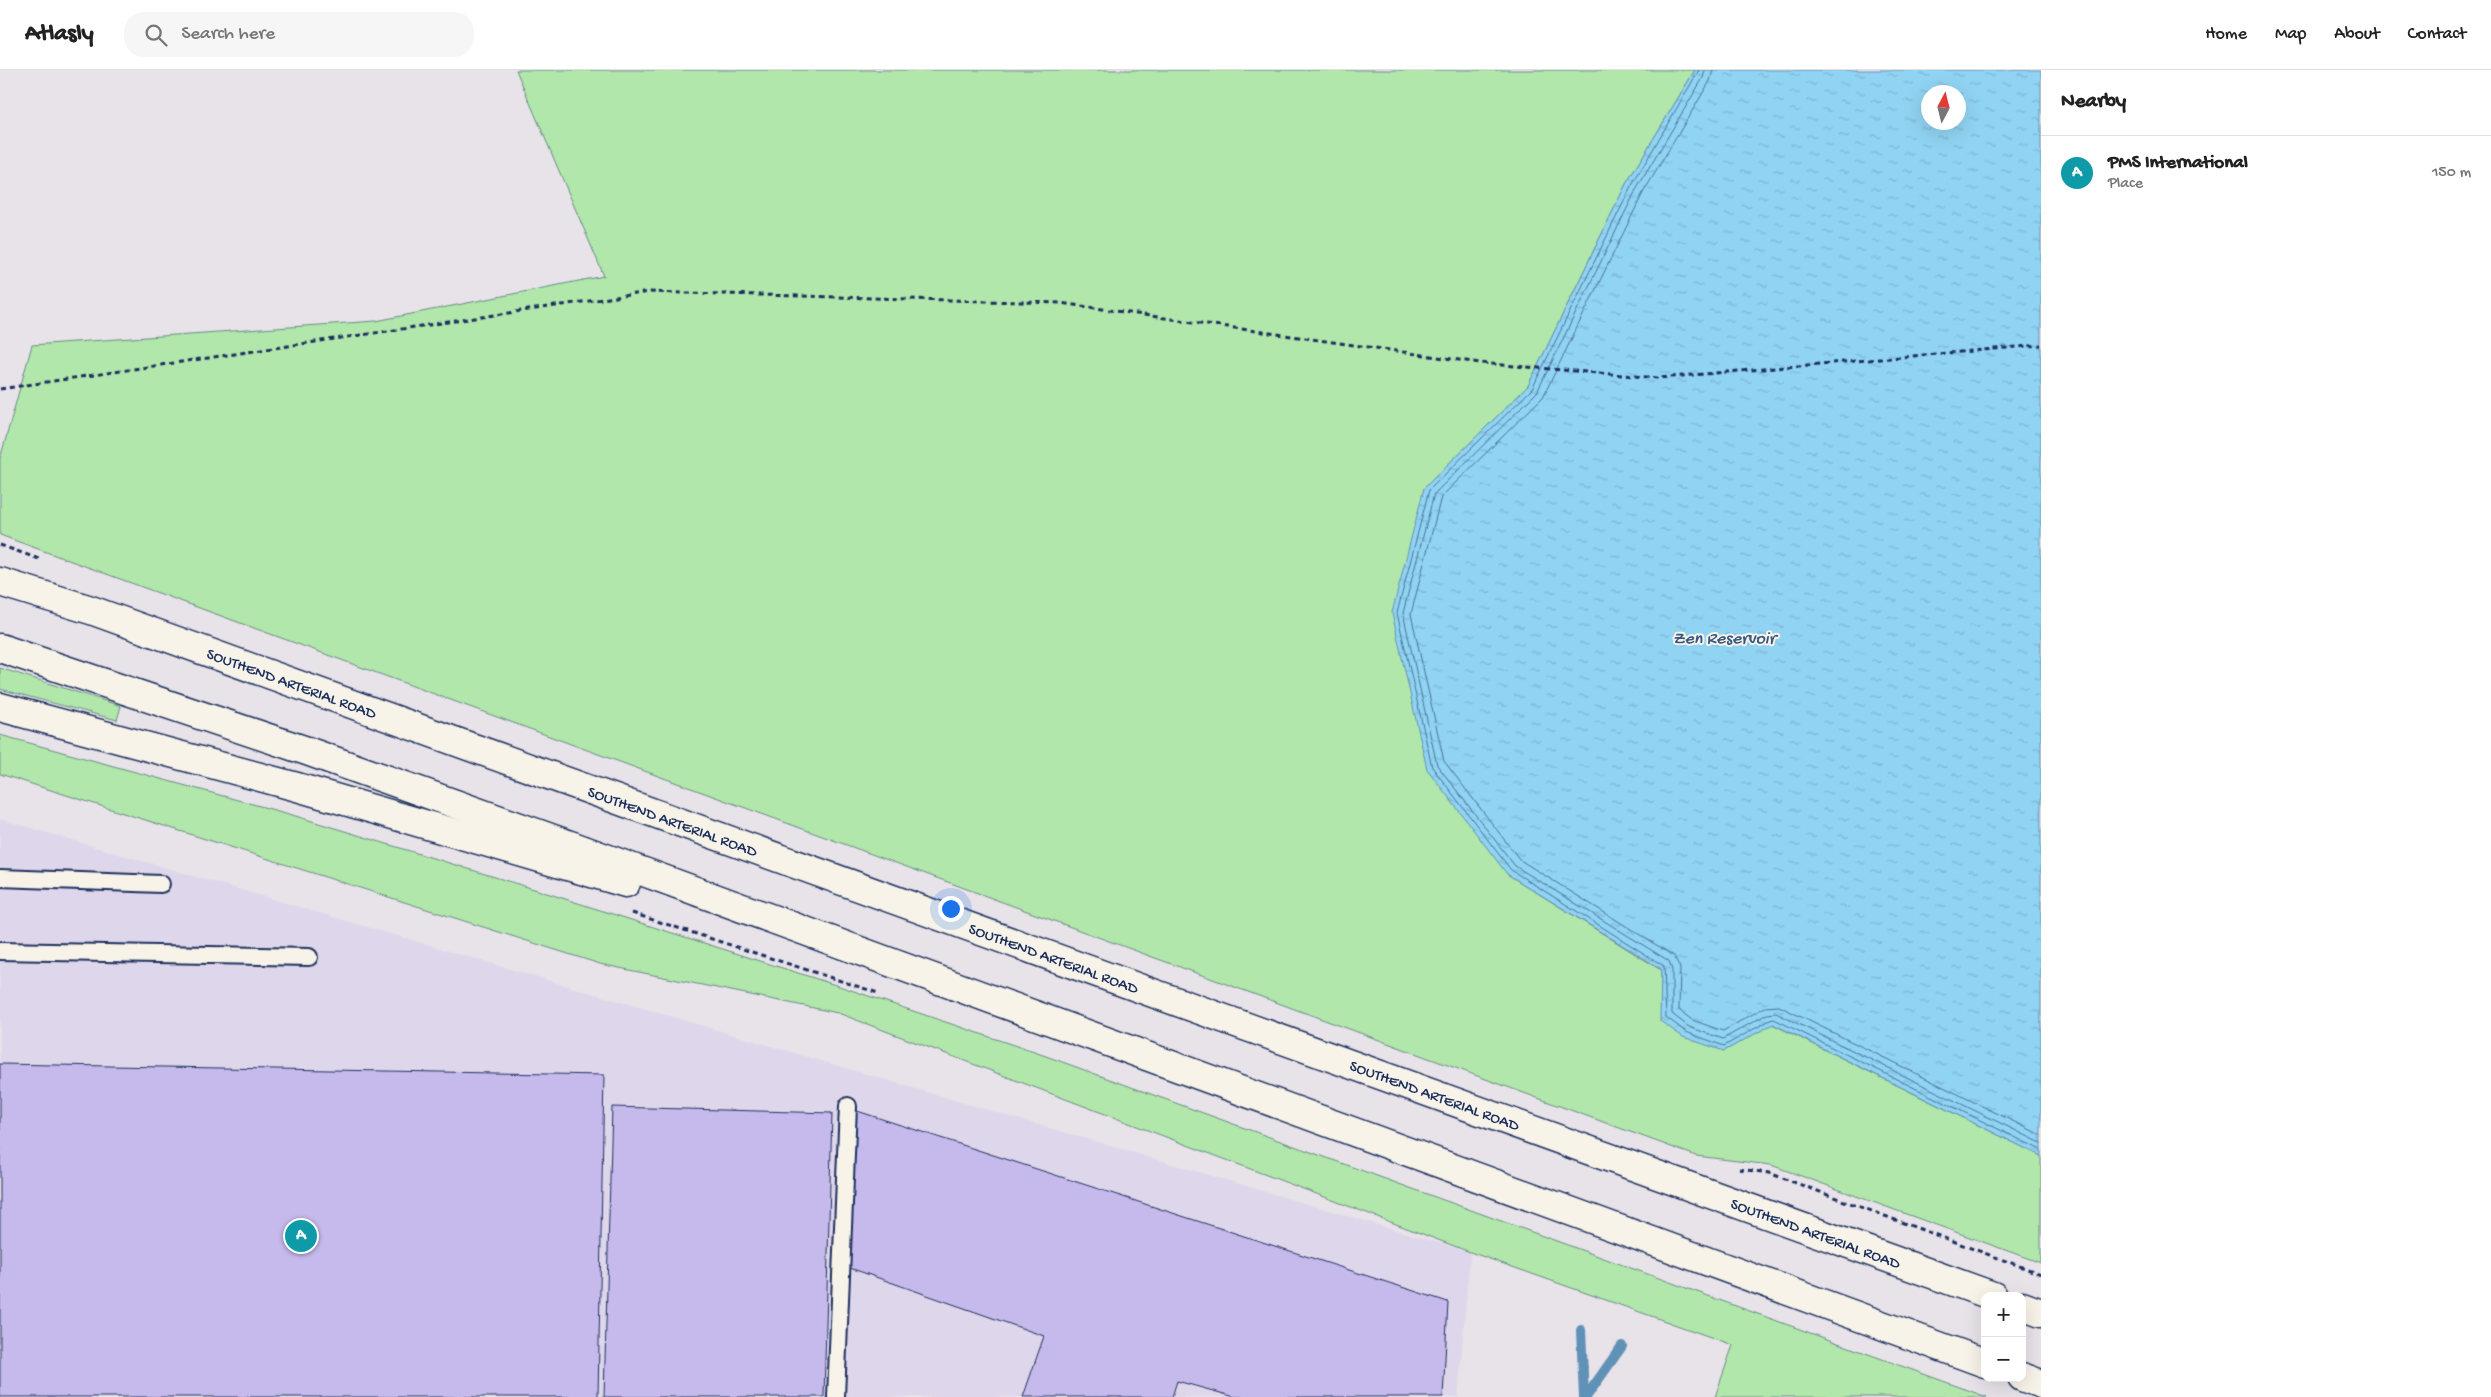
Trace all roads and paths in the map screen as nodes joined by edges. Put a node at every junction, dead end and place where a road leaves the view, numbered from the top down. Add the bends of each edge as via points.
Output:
1 (2041, 345) edge
2 (0, 389) edge
3 (0, 574) edge
4 (0, 582) edge
5 (91, 610) junction
6 (0, 648) edge
7 (0, 707) edge
8 (0, 878) edge
9 (161, 884) dead end
10 (631, 913) dead end
11 (0, 951) edge
12 (865, 953) junction
13 (309, 957) dead end
14 (885, 996) dead end
15 (848, 1106) dead end
16 (1982, 1292) edge
17 (2026, 1307) edge
18 (2041, 1313) edge
19 (1981, 1362) edge
20 (2026, 1378) edge
21 (2041, 1384) edge
22 (836, 1397) edge

1 - 2 path via 1658,378 1480,363 1060,303 649,292
3 - 5 highway
4 - 5 highway, SOUTHEND ARTERIAL ROAD
5 - 16 highway, SOUTHEND ARTERIAL ROAD
6 - 12 highway via 308,751
7 - 12 highway via 297,787
8 - 9 lane
10 - 14 path
11 - 13 lane
12 - 19 highway
15 - 22 lane
17 - 18 highway
20 - 21 highway

